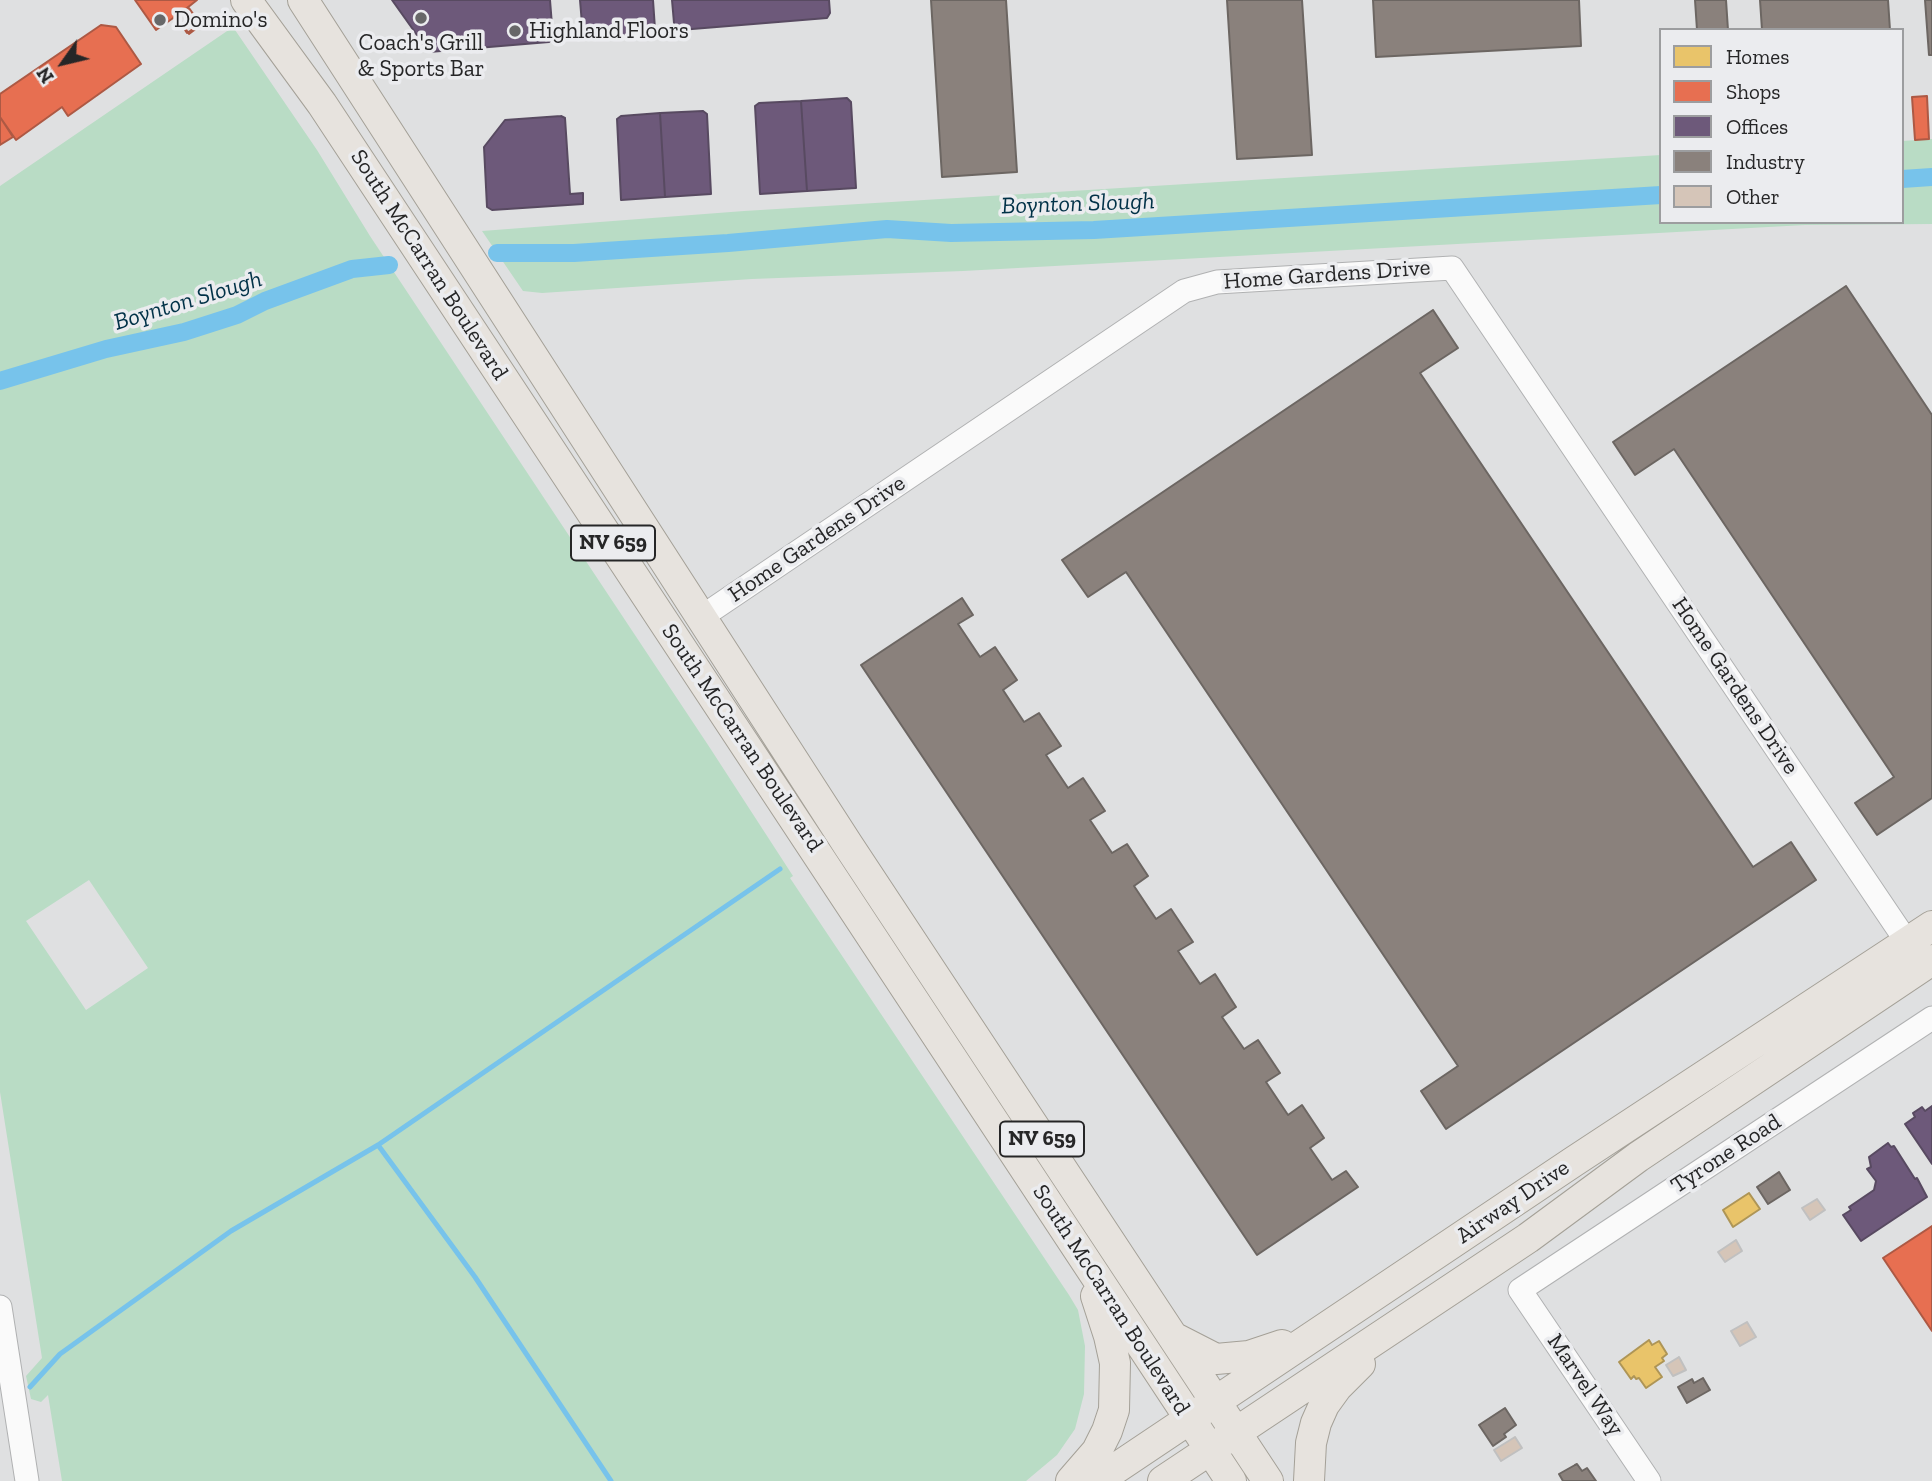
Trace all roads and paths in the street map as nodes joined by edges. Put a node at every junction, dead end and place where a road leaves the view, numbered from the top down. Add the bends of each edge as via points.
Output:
1 (246, 0) edge
2 (303, 0) edge
3 (505, 380) junction
4 (700, 618) junction
5 (1932, 926) edge
6 (1920, 938) edge
7 (1932, 960) edge
8 (1932, 1018) edge
9 (1076, 1247) junction
10 (1520, 1290) joint
11 (0, 1307) edge
12 (1413, 1314) junction
13 (1322, 1330) junction
14 (1171, 1335) junction
15 (1216, 1402) junction
16 (1191, 1419) junction
17 (1236, 1433) junction
18 (1210, 1450) junction
19 (27, 1481) edge
20 (1072, 1481) edge
21 (1097, 1481) edge
22 (1163, 1481) edge
23 (1231, 1481) edge
24 (1268, 1481) edge
25 (1309, 1481) edge
26 (1649, 1481) edge

1 - 3 main road, South McCarran Boulevard / NV 659 via 323,104
2 - 4 main road, South McCarran Boulevard / NV 659
3 - 4 main road via 571,453 667,598
3 - 9 main road, South McCarran Boulevard / NV 659
4 - 6 street, Home Gardens Drive via 1184,291 1217,282 1452,268
4 - 14 main road, South McCarran Boulevard / NV 659
5 - 6 main road, Airway Drive
6 - 13 main road, Airway Drive
7 - 12 main road, Airway Drive
8 - 10 street, Tyrone Road
9 - 16 main road, South McCarran Boulevard / NV 659
9 - 20 main road via 1109,1336 1116,1386 1107,1431
10 - 26 street, Marvel Way
11 - 19 street
12 - 17 main road, Airway Drive
12 - 25 main road via 1324,1405 1311,1443
13 - 14 main road via 1232,1359 1206,1356
13 - 15 main road, Airway Drive
14 - 15 main road, South McCarran Boulevard / NV 659
15 - 16 main road, Airway Drive
15 - 17 main road, South McCarran Boulevard / NV 659
16 - 18 main road, South McCarran Boulevard / NV 659
16 - 21 main road, Airway Drive
17 - 18 main road, Airway Drive
17 - 24 main road, South McCarran Boulevard / NV 659
18 - 22 main road, Airway Drive
18 - 23 main road, South McCarran Boulevard / NV 659

